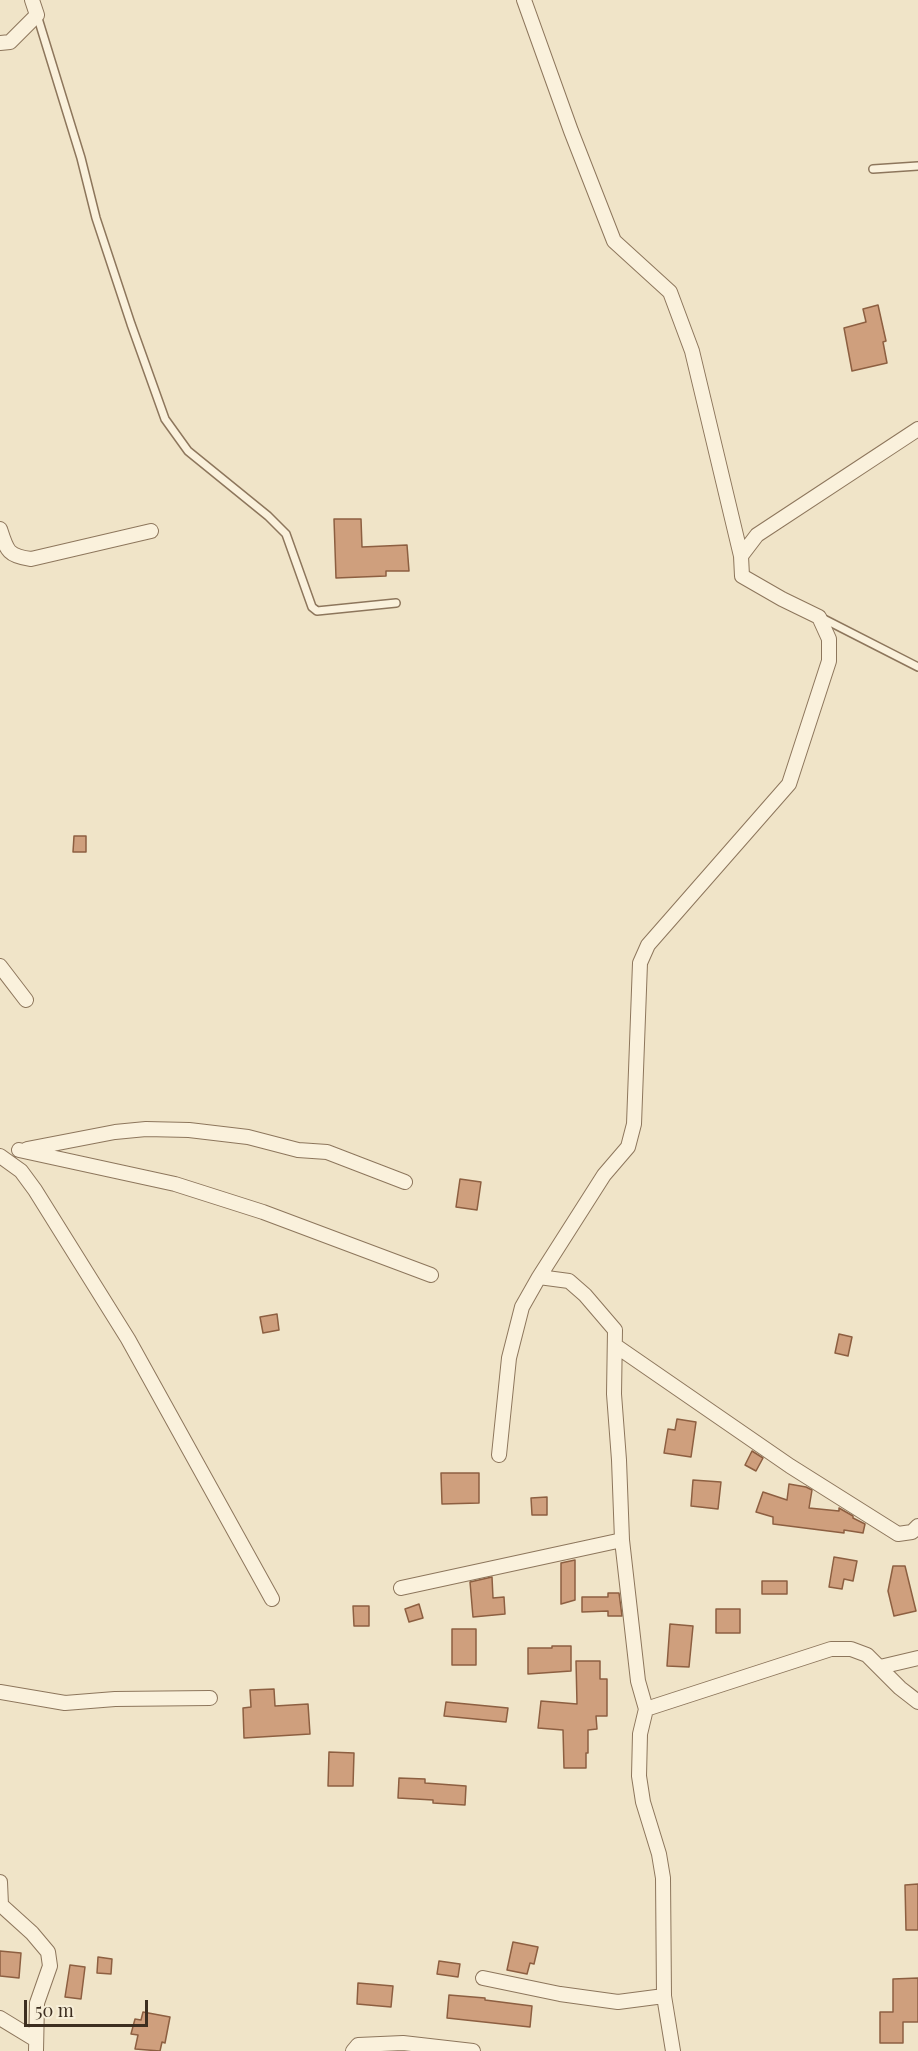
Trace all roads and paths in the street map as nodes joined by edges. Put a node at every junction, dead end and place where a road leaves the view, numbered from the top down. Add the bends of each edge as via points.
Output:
1 (32, 0) edge
2 (524, 0) edge
3 (37, 15) junction
4 (0, 44) edge
5 (918, 166) edge
6 (873, 169) dead end
7 (918, 429) edge
8 (0, 529) edge
9 (150, 531) dead end
10 (741, 556) junction
11 (396, 603) dead end
12 (819, 617) junction
13 (918, 667) edge
14 (0, 966) edge
15 (26, 1000) dead end
16 (19, 1150) junction
17 (0, 1156) edge
18 (405, 1182) dead end
19 (431, 1275) dead end
20 (539, 1277) junction
21 (616, 1346) junction
22 (499, 1455) dead end
23 (918, 1526) edge
24 (622, 1540) junction
25 (401, 1588) dead end
26 (272, 1599) dead end
27 (918, 1658) edge
28 (880, 1667) junction
29 (0, 1692) edge
30 (210, 1698) dead end
31 (918, 1702) edge
32 (646, 1709) junction
33 (0, 1882) edge
34 (1, 1906) edge
35 (483, 1978) dead end
36 (664, 1996) junction
37 (0, 2018) edge
38 (36, 2046) edge
39 (353, 2051) edge
40 (473, 2051) edge
41 (673, 2051) edge

1 - 3 street
2 - 10 street via 614,241 670,292 692,351
3 - 4 street via 10,42
3 - 11 lane via 96,218 165,418 188,451 286,534 317,611
5 - 6 lane
7 - 10 street via 757,535
8 - 9 street via 6,549 16,557 31,559
10 - 12 street via 742,576
12 - 13 lane
12 - 20 street via 829,639 829,661 789,784 648,945 640,963 634,1124 628,1147 604,1175
14 - 15 street
16 - 17 street
16 - 18 street via 115,1132 189,1130 327,1152
16 - 19 street via 175,1184 263,1212
17 - 26 street via 21,1172 35,1190 128,1339
20 - 21 street via 569,1281 585,1295 615,1330
20 - 22 street via 522,1307 509,1358
21 - 23 street via 790,1466 898,1534 912,1532
21 - 24 street via 614,1394
24 - 25 street
24 - 32 street via 638,1681
27 - 28 street
28 - 31 street
28 - 32 street via 867,1655 851,1649 831,1649
29 - 30 street via 66,1703
32 - 36 street via 640,1734 639,1776 663,1878
33 - 34 street
34 - 38 street via 48,1952 50,1966 37,2003
35 - 36 street via 618,2002
36 - 41 street
37 - 38 street
39 - 40 street via 358,2044 403,2043

